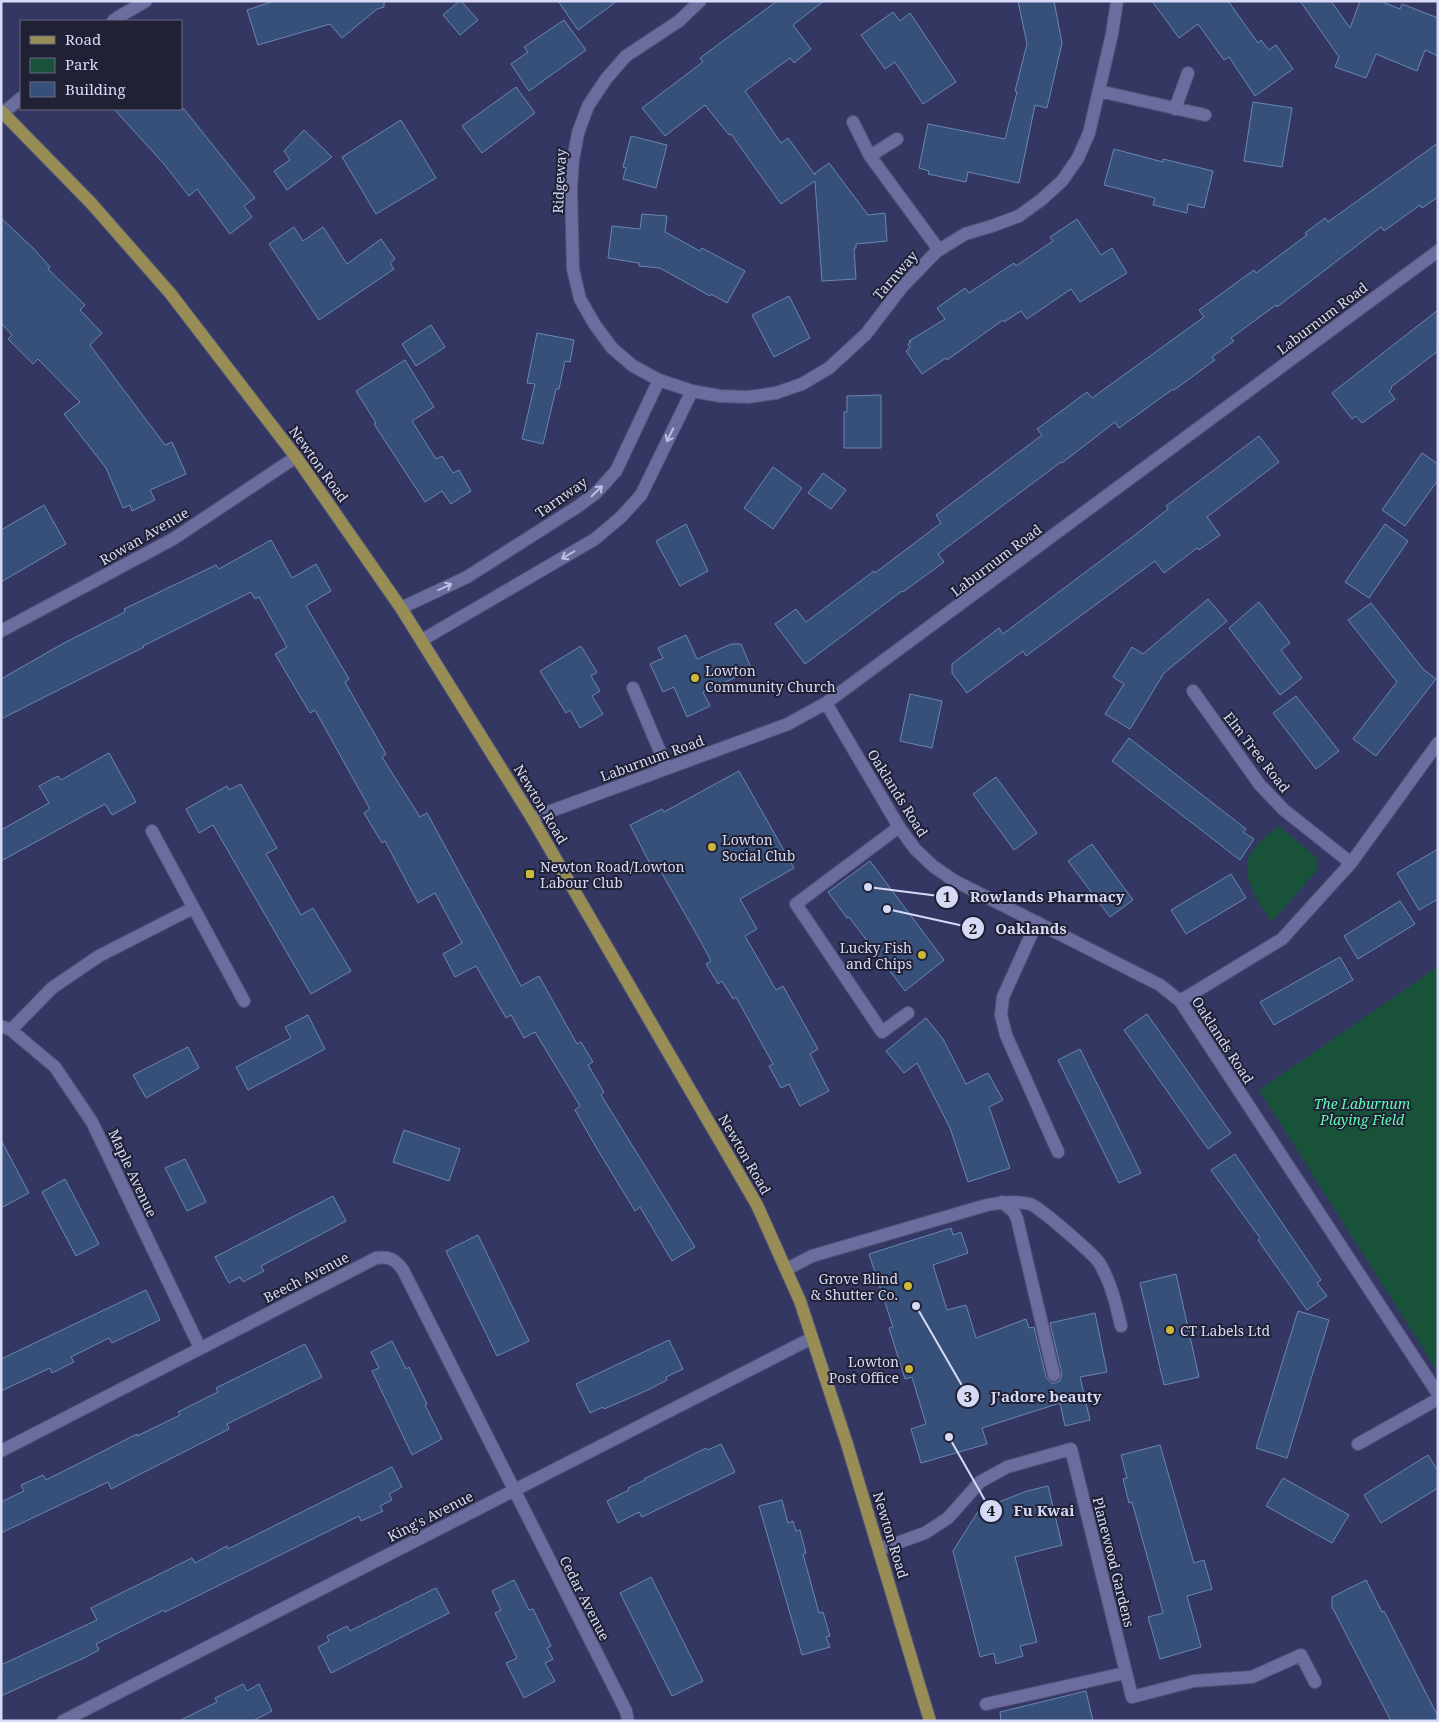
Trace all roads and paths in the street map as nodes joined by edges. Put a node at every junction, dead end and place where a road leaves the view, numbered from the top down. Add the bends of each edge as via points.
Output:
1 (146, 1) edge
2 (700, 1) edge
3 (1117, 1) edge
4 (114, 20) edge
5 (1188, 74) dead end
6 (1099, 91) junction
7 (20, 99) edge
8 (1175, 109) junction
9 (2, 112) edge
10 (1205, 115) dead end
11 (853, 122) dead end
12 (897, 139) dead end
13 (870, 156) junction
14 (939, 250) junction
15 (1438, 251) edge
16 (659, 380) junction
17 (692, 391) junction
18 (296, 456) junction
19 (401, 608) junction
20 (1, 631) edge
21 (422, 640) junction
22 (633, 688) dead end
23 (1193, 691) dead end
24 (826, 703) junction
25 (1436, 750) edge
26 (666, 768) junction
27 (532, 818) junction
28 (899, 827) junction
29 (152, 831) dead end
30 (1351, 863) junction
31 (193, 908) junction
32 (1037, 922) junction
33 (244, 1001) dead end
34 (1180, 1001) junction
35 (908, 1014) dead end
36 (6, 1028) edge
37 (1058, 1152) dead end
38 (1002, 1202) junction
39 (786, 1268) junction
40 (1121, 1326) dead end
41 (812, 1338) junction
42 (200, 1348) junction
43 (1054, 1374) dead end
44 (1438, 1394) edge
45 (1438, 1398) edge
46 (1358, 1444) dead end
47 (1, 1451) edge
48 (513, 1490) junction
49 (880, 1549) junction
50 (1125, 1673) junction
51 (1315, 1682) dead end
52 (986, 1704) dead end
53 (63, 1721) edge
54 (628, 1721) edge
55 (930, 1721) edge

1 - 4 street
2 - 16 street, Ridgeway via 679,21 626,56 606,79 588,106 572,160 573,269 580,299 612,348 633,366
3 - 6 street, Tarnway
5 - 8 street
6 - 8 street
6 - 14 street, Tarnway via 1089,132 1078,158 1062,181 1019,216 965,234
7 - 9 street
8 - 10 street
9 - 18 main road, Newton Road via 91,203 170,293
11 - 13 street, Tarnway
12 - 13 street
13 - 14 street, Tarnway
14 - 17 street, Tarnway via 902,287 866,334 829,368 802,384 776,393 748,397
15 - 24 street, Laburnum Road
16 - 17 street, Tarnway
19 -> 16 street, Tarnway via 467,577 596,493 616,471
17 -> 21 street via 641,495 621,517 595,540
18 - 19 main road, Newton Road
18 - 20 street, Rowan Avenue via 173,539
19 - 21 main road, Newton Road
21 - 27 main road, Newton Road
22 - 26 street
23 - 30 street, Elm Tree Road via 1260,785 1284,810
24 - 26 street, Laburnum Road via 788,724
24 - 28 street, Oaklands Road
25 - 30 street
26 - 27 street, Laburnum Road
27 - 39 main road, Newton Road via 757,1205
28 - 32 street, Oaklands Road via 915,849 953,880
28 - 35 street via 796,904 882,1032
29 - 31 street
30 - 34 street via 1282,939
31 - 33 street
31 - 36 street, Maple Avenue via 99,956 52,988
32 - 34 street, Oaklands Road via 1160,985
32 - 37 street via 1002,997 1001,1015 1006,1035
34 - 44 street, Oaklands Road
36 - 42 street, Maple Avenue via 55,1067 92,1122
38 - 39 street via 812,1256
38 - 40 street via 1032,1204 1099,1261 1109,1282
38 - 43 street via 1017,1219
39 - 41 main road, Newton Road
41 - 48 street, King's Avenue
41 - 49 main road, Newton Road
42 - 47 street, Beech Avenue
42 - 48 street, Beech Avenue via 376,1258 387,1257 396,1261
45 - 46 street
48 - 53 street, King's Avenue
48 - 54 street, Cedar Avenue via 626,1711
49 - 50 street, Planewood Gardens via 925,1533 948,1518 980,1482 1007,1467 1071,1449
49 - 55 main road, Newton Road
50 - 51 street, Planewood Gardens via 1132,1697 1194,1681 1252,1677 1301,1655
50 - 52 street

